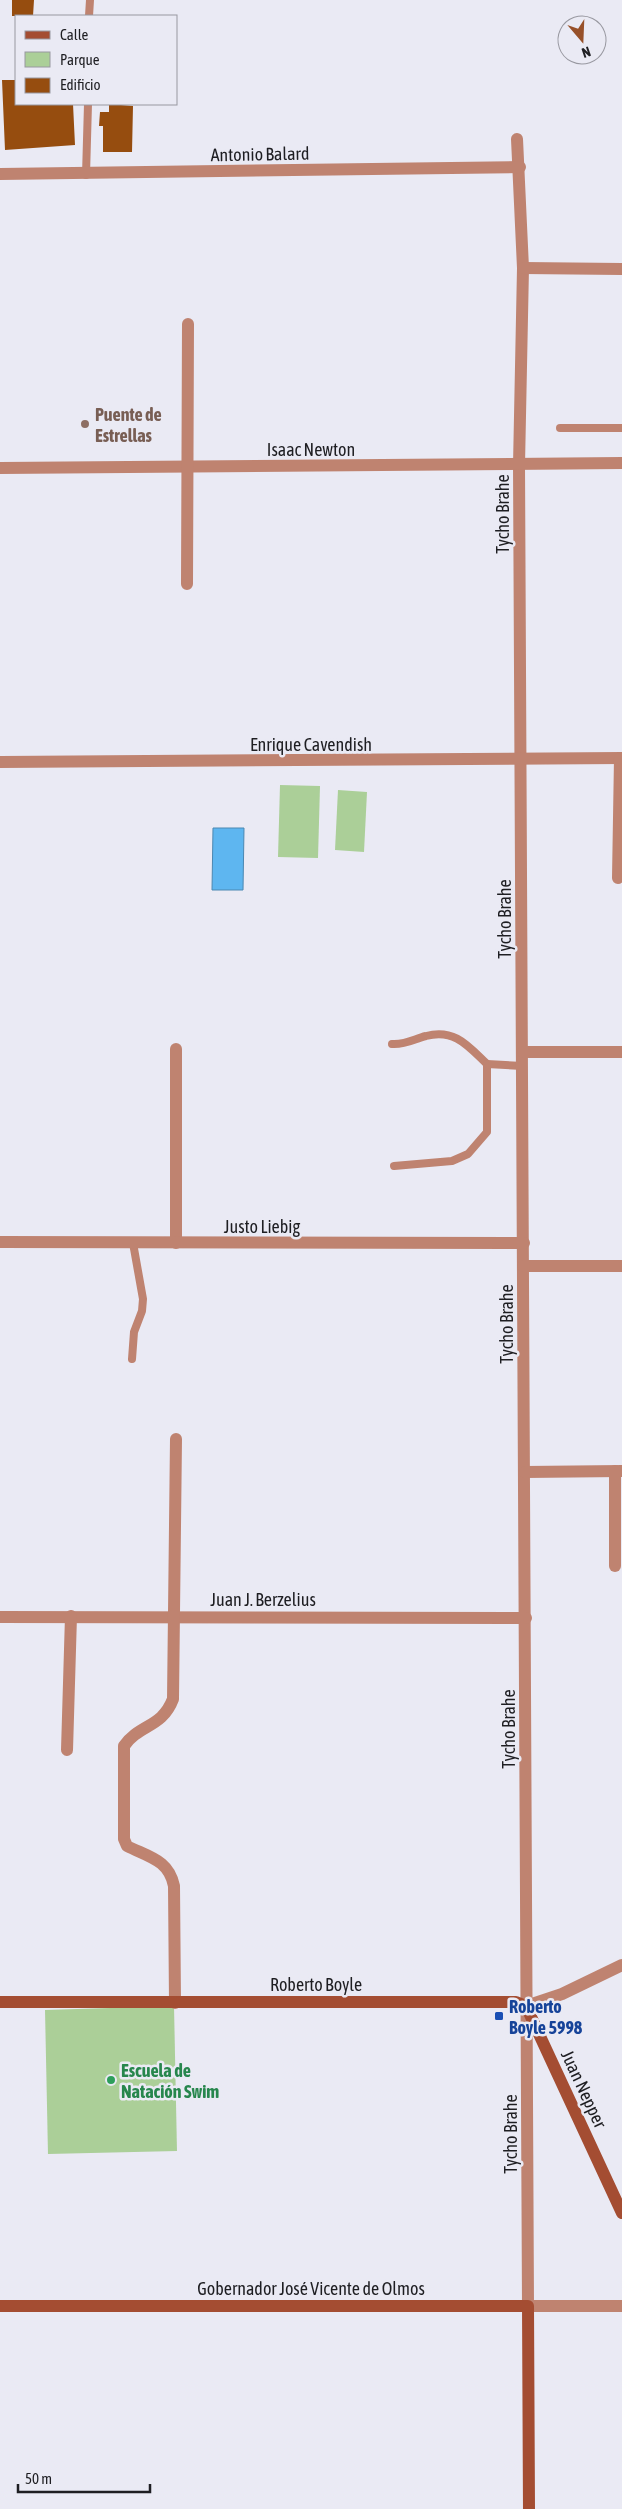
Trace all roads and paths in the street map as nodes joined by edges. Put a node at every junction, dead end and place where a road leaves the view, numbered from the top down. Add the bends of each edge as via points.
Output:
1 (90, 0) edge
2 (89, 15) edge
3 (88, 105) edge
4 (517, 140) dead end
5 (520, 167) junction
6 (0, 174) edge
7 (86, 175) junction
8 (523, 268) junction
9 (622, 269) edge
10 (188, 324) dead end
11 (560, 428) dead end
12 (622, 428) edge
13 (622, 463) edge
14 (519, 465) junction
15 (188, 467) junction
16 (0, 468) edge
17 (187, 584) dead end
18 (621, 758) edge
19 (521, 761) junction
20 (0, 762) edge
21 (618, 878) dead end
22 (392, 1044) dead end
23 (176, 1049) dead end
24 (523, 1052) junction
25 (622, 1052) edge
26 (488, 1064) junction
27 (523, 1066) junction
28 (394, 1166) dead end
29 (0, 1242) edge
30 (133, 1243) junction
31 (176, 1243) junction
32 (524, 1243) junction
33 (524, 1266) junction
34 (622, 1266) edge
35 (132, 1359) dead end
36 (176, 1439) dead end
37 (619, 1471) edge
38 (525, 1472) junction
39 (615, 1566) dead end
40 (71, 1616) junction
41 (175, 1616) junction
42 (0, 1617) edge
43 (526, 1618) junction
44 (67, 1750) dead end
45 (622, 1965) edge
46 (0, 2002) edge
47 (175, 2003) junction
48 (526, 2006) junction
49 (622, 2213) edge
50 (0, 2306) edge
51 (528, 2306) junction
52 (622, 2306) edge
53 (528, 2509) edge

1 - 2 lane
3 - 7 lane
4 - 5 street, Tycho Brahe
5 - 7 street, Antonio Balard
5 - 8 street, Tycho Brahe
6 - 7 street, Antonio Balard
8 - 9 street
8 - 14 street, Tycho Brahe
10 - 15 street
11 - 12 lane
13 - 14 street, Isaac Newton
14 - 15 street, Isaac Newton
14 - 19 street, Tycho Brahe
15 - 16 street, Isaac Newton
15 - 17 street
18 - 19 street, Enrique Cavendish
18 - 21 street
19 - 20 street, Enrique Cavendish
19 - 24 street, Tycho Brahe
22 - 26 lane via 402,1045 427,1036 454,1036
23 - 31 street
24 - 25 street
24 - 27 street, Tycho Brahe
26 - 27 lane
26 - 28 lane via 487,1132 468,1154 452,1161
27 - 32 street, Tycho Brahe
29 - 30 street, Justo Liebig
30 - 31 street, Justo Liebig
30 - 35 lane via 143,1299 134,1332
31 - 32 street, Justo Liebig
32 - 33 street, Tycho Brahe
33 - 34 street
33 - 38 street, Tycho Brahe
36 - 41 street
37 - 38 street
37 - 39 street
38 - 43 street, Tycho Brahe
40 - 41 street, Juan J. Berzelius
40 - 42 street, Juan J. Berzelius
40 - 44 street
41 - 43 street, Juan J. Berzelius
41 - 47 street via 173,1699 168,1713 129,1738 124,1746 124,1839 127,1846 166,1866 172,1873
43 - 48 street, Tycho Brahe
45 - 48 street via 562,1994
46 - 47 main road, Roberto Boyle
47 - 48 main road, Roberto Boyle via 501,2000
48 - 49 main road, Juan Nepper
48 - 51 street, Tycho Brahe
50 - 51 main road, Gobernador José Vicente de Olmos
51 - 52 street, Gobernador José Vicente de Olmos
51 - 53 main road, Tycho Brahe

